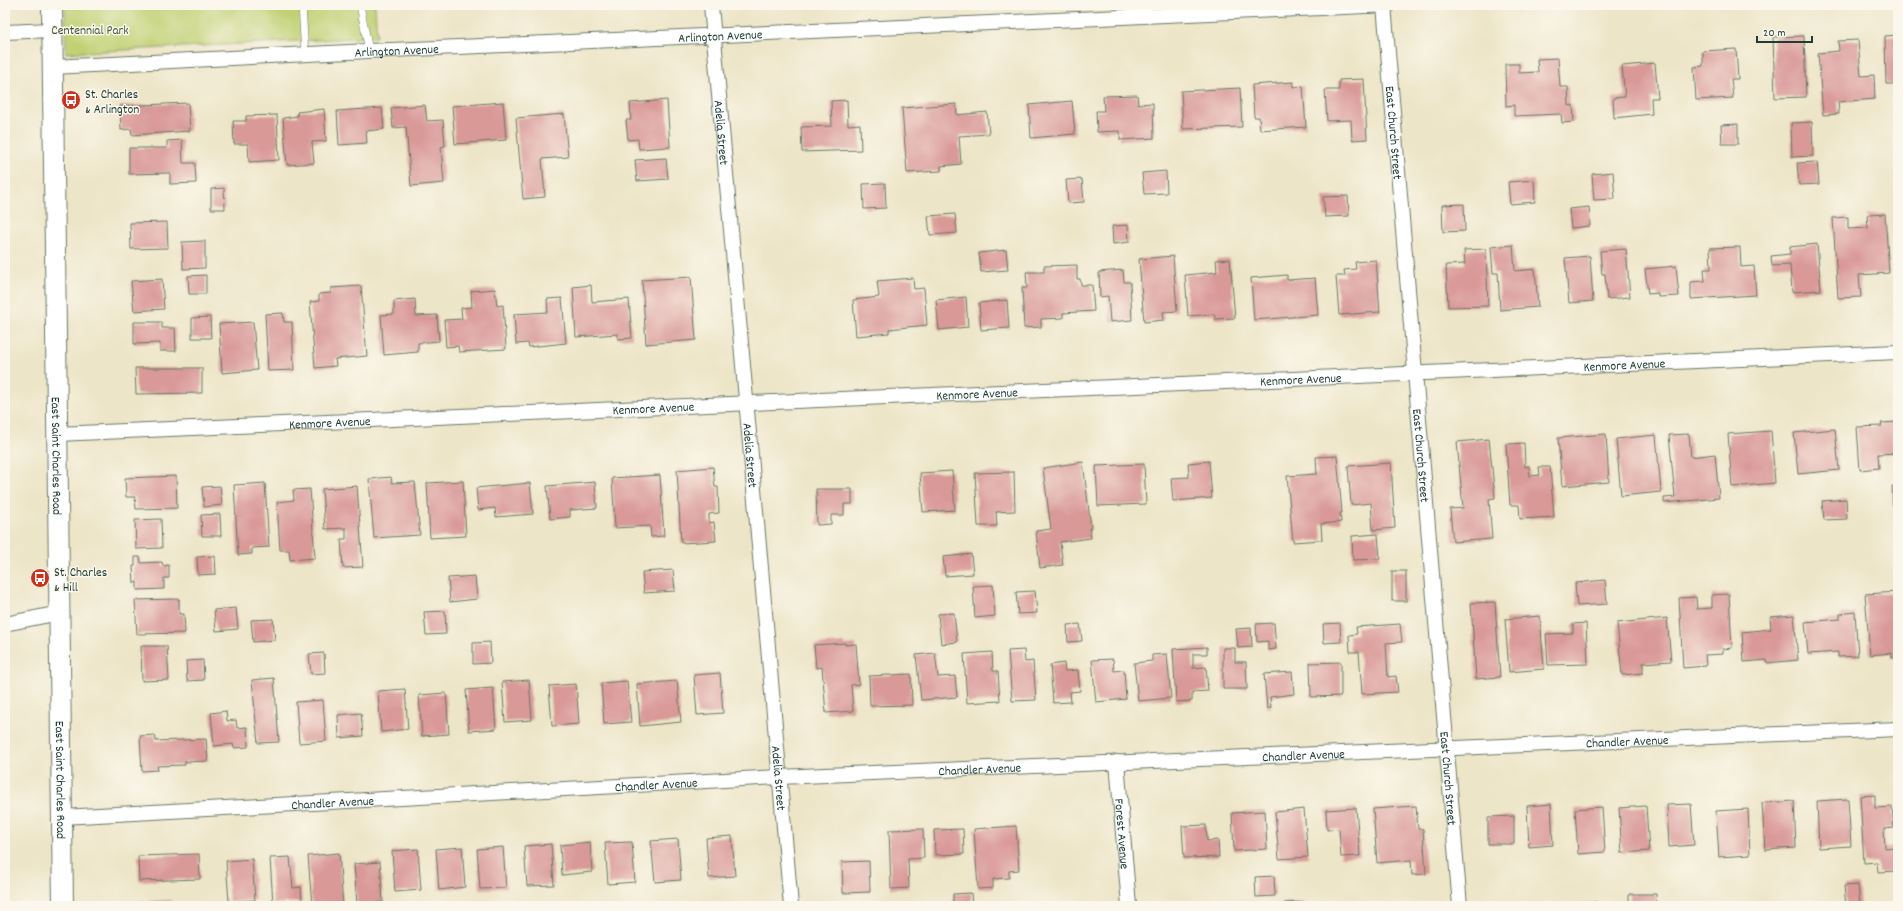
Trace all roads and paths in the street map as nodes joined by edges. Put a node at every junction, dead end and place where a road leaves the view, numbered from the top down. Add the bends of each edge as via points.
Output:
1 (52, 5) edge
2 (302, 5) edge
3 (360, 5) edge
4 (711, 5) edge
5 (1384, 5) edge
6 (1389, 5) edge
7 (52, 30) junction
8 (5, 32) edge
9 (714, 36) junction
10 (369, 51) junction
11 (305, 55) junction
12 (52, 67) junction
13 (1898, 352) edge
14 (1415, 373) junction
15 (747, 404) junction
16 (57, 434) junction
17 (59, 613) junction
18 (5, 624) edge
19 (1898, 729) edge
20 (1447, 748) junction
21 (1117, 762) junction
22 (780, 777) junction
23 (62, 817) junction
24 (62, 906) edge
25 (791, 906) edge
26 (1129, 906) edge
27 (1460, 906) edge

1 - 7 main road, East Saint Charles Road
2 - 11 lane
3 - 10 lane
4 - 9 street, Adelia Street
5 - 6 street, Arlington Avenue
5 - 9 street, Arlington Avenue
5 - 14 street, East Church Street
7 - 8 street
7 - 12 main road, East Saint Charles Road
9 - 10 street, Arlington Avenue
9 - 15 street, Adelia Street
10 - 11 street, Arlington Avenue
11 - 12 street, Arlington Avenue
12 - 16 main road, East Saint Charles Road
13 - 14 street, Kenmore Avenue
14 - 15 street, Kenmore Avenue
14 - 20 street, East Church Street
15 - 16 street, Kenmore Avenue
15 - 22 street, Adelia Street
16 - 17 main road, East Saint Charles Road
17 - 18 street
17 - 23 main road, East Saint Charles Road
19 - 20 street, Chandler Avenue
20 - 21 street, Chandler Avenue
20 - 27 street, East Church Street
21 - 22 street, Chandler Avenue
21 - 26 street, Forest Avenue
22 - 23 street, Chandler Avenue
22 - 25 street, Adelia Street
23 - 24 main road, East Saint Charles Road

